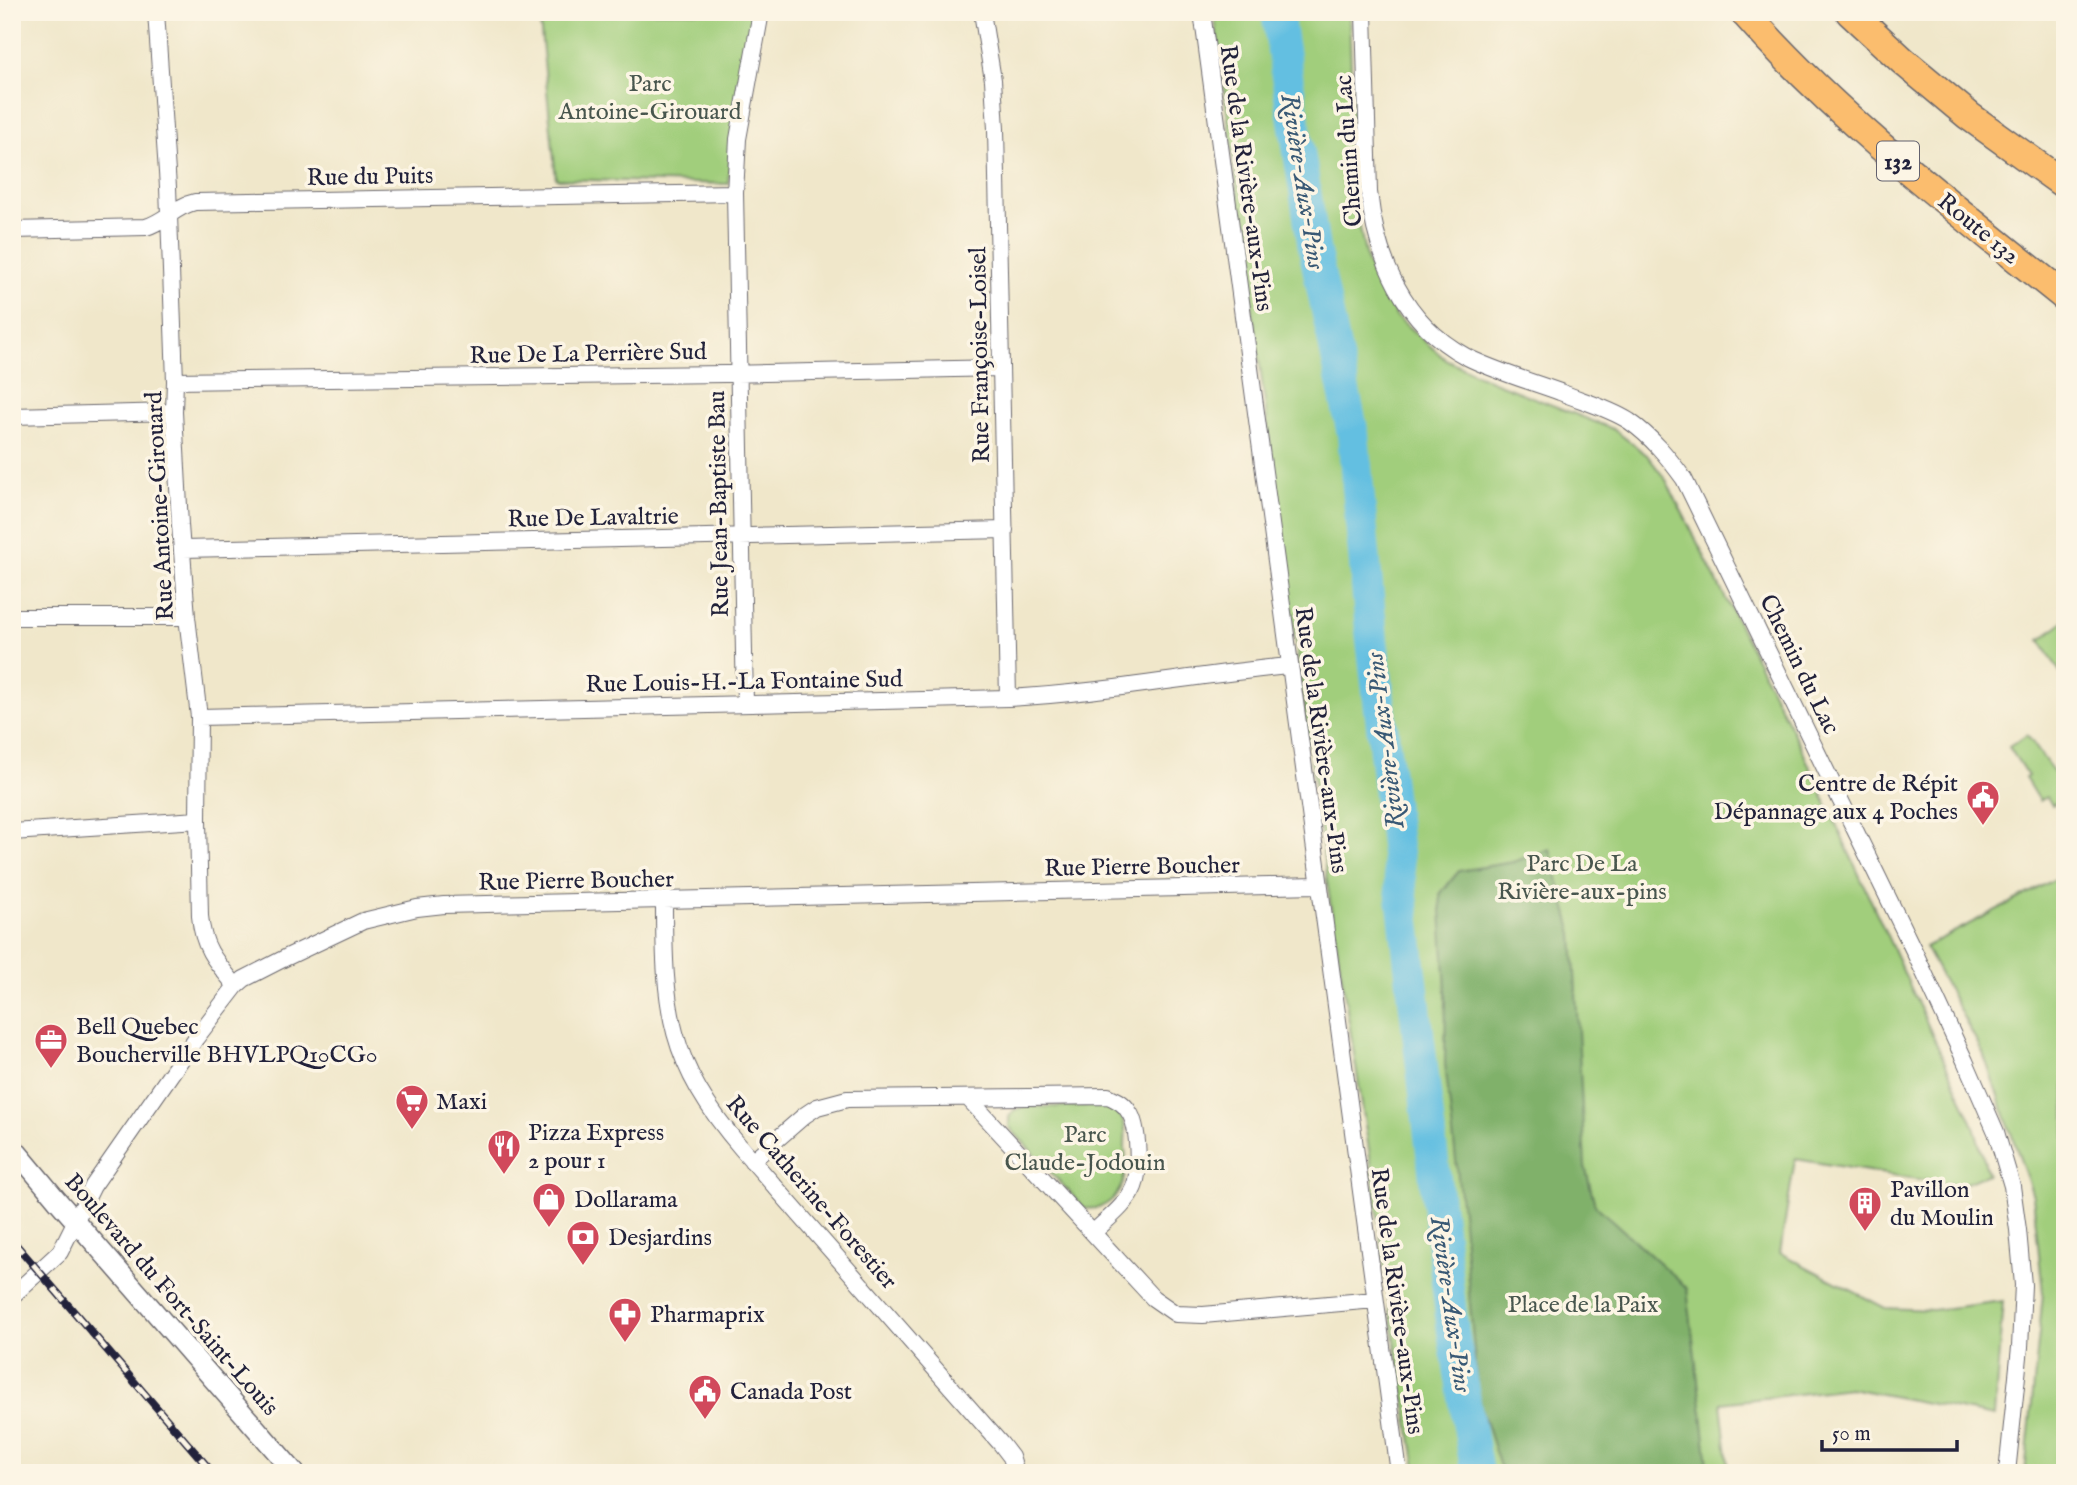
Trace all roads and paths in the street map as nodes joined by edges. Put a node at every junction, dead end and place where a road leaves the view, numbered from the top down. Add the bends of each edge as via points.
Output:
1 (156, 12) edge
2 (761, 12) edge
3 (982, 12) edge
4 (1202, 12) edge
5 (1364, 12) edge
6 (1744, 12) edge
7 (1850, 12) edge
8 (2065, 185) edge
9 (735, 193) junction
10 (168, 215) junction
11 (12, 230) edge
12 (2065, 297) edge
13 (1001, 368) junction
14 (737, 374) junction
15 (175, 381) junction
16 (174, 412) junction
17 (12, 416) edge
18 (1005, 530) junction
19 (743, 537) junction
20 (183, 549) junction
21 (12, 617) edge
22 (187, 617) junction
23 (1289, 666) junction
24 (1008, 698) junction
25 (745, 704) junction
26 (199, 717) junction
27 (198, 820) junction
28 (12, 832) edge
29 (1318, 885) junction
30 (664, 901) junction
31 (236, 986) junction
32 (968, 1098) junction
33 (12, 1146) edge
34 (752, 1161) junction
35 (76, 1220) junction
36 (1093, 1233) junction
37 (12, 1296) edge
38 (1375, 1300) junction
39 (295, 1473) edge
40 (1016, 1473) edge
41 (1399, 1473) edge
42 (2007, 1473) edge

1 - 10 street, Rue Antoine-Girouard
2 - 9 street, Rue Jean-Baptiste Bau via 738,139
3 - 13 street, Rue Françoise-Loisel via 996,129
4 - 23 street, Rue de la Rivière-aux-Pins
5 - 42 street, Chemin du Lac via 1371,215 1397,289 1431,330 1465,355 1626,420 1660,447 1684,479 1986,1106 2012,1186 2023,1285
6 - 12 highway, Route 132 / 132 via 1853,122
7 - 8 highway via 1969,117
9 - 10 street, Rue du Puits via 195,202
9 - 14 street, Rue Jean-Baptiste Bau
10 - 11 street, Rue du Puits via 146,227
10 - 15 street, Rue Antoine-Girouard
13 - 14 street, Rue De La Perrière Sud
13 - 18 street, Rue Françoise-Loisel
14 - 15 street, Rue De La Perrière Sud
14 - 19 street, Rue Jean-Baptiste Bau
15 - 16 street, Rue Antoine-Girouard
16 - 17 street
16 - 20 street, Rue Antoine-Girouard
18 - 19 street, Rue De Lavaltrie
18 - 24 street, Rue Françoise-Loisel
19 - 20 street, Rue De Lavaltrie
19 - 25 street, Rue Jean-Baptiste Bau
20 - 22 street, Rue Antoine-Girouard
21 - 22 street
22 - 26 street, Rue Antoine-Girouard
23 - 24 street, Rue Louis-H.-La Fontaine Sud
23 - 29 street, Rue de la Rivière-aux-Pins
24 - 25 street, Rue Louis-H.-La Fontaine Sud
25 - 26 street, Rue Louis-H.-La Fontaine Sud
26 - 27 street, Rue Antoine-Girouard
27 - 28 street
27 - 31 street, Rue Antoine-Girouard via 202,932 213,958
29 - 30 street, Rue Pierre Boucher
29 - 38 street, Rue de la Rivière-aux-Pins
30 - 31 street, Rue Pierre Boucher via 417,908 363,921
30 - 34 street, Rue Catherine-Forestier via 666,987 675,1036 706,1105
31 - 35 street, Rue Pierre Boucher via 93,1186
32 - 34 street via 831,1102 805,1115
32 - 36 street
32 - 36 street via 1090,1094 1121,1102 1135,1123 1137,1175 1123,1204
33 - 35 street, Boulevard du Fort-Saint-Louis
34 - 40 street, Rue Catherine-Forestier via 1001,1444
35 - 37 street, Rue Pierre Boucher via 60,1252
35 - 39 street, Boulevard du Fort-Saint-Louis
36 - 38 street via 1153,1298 1176,1314
38 - 41 street, Rue de la Rivière-aux-Pins

